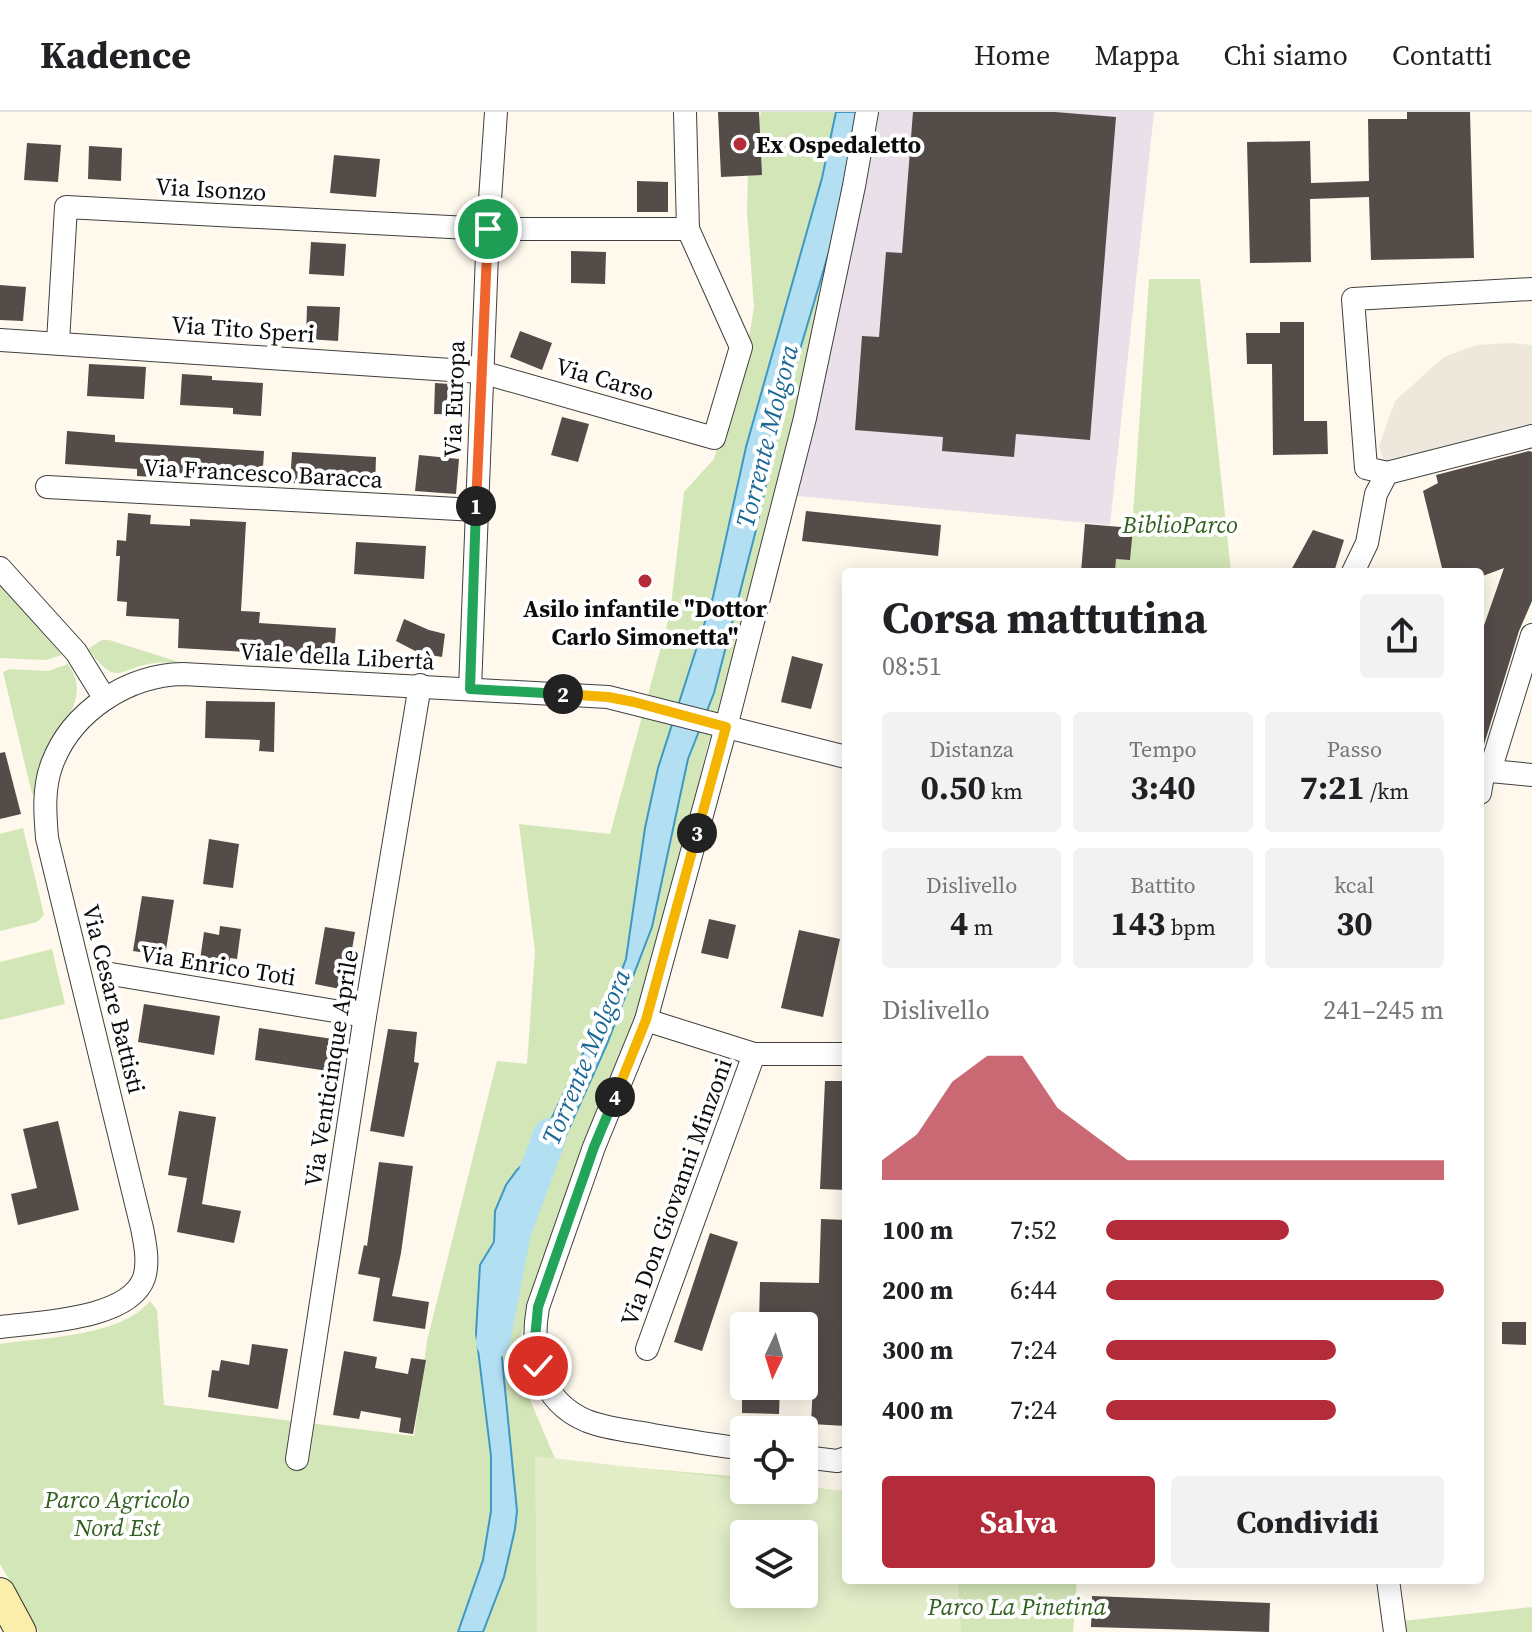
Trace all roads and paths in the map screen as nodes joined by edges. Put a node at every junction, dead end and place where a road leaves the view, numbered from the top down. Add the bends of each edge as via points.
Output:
1 (496, 112) edge
2 (685, 112) edge
3 (867, 112) edge
4 (488, 229) junction
5 (688, 229) junction
6 (1532, 289) edge
7 (0, 340) edge
8 (58, 342) junction
9 (481, 372) junction
10 (1532, 436) edge
11 (1387, 473) junction
12 (47, 487) dead end
13 (476, 510) junction
14 (0, 568) edge
15 (1355, 568) edge
16 (1532, 635) edge
17 (205, 675) joint
18 (420, 685) junction
19 (470, 689) junction
20 (105, 699) junction
21 (718, 725) junction
22 (842, 756) edge
23 (1485, 770) edge
24 (1532, 775) edge
25 (111, 974) dead end
26 (365, 1016) junction
27 (646, 1020) junction
28 (754, 1054) junction
29 (842, 1054) edge
30 (1, 1327) edge
31 (647, 1349) dead end
32 (730, 1447) edge
33 (297, 1459) dead end
34 (818, 1459) edge
35 (842, 1459) edge
36 (1389, 1584) edge
37 (0, 1593) edge
38 (21, 1632) edge
39 (1395, 1632) edge

1 - 4 street, Via Europa
2 - 5 street
3 - 21 street via 805,418
4 - 5 street
4 - 8 street, Via Isonzo via 66,207
4 - 9 street, Via Europa
5 - 9 street, Via Carso via 741,347 714,438
6 - 11 street via 1353,299 1366,468
7 - 8 street, Via Tito Speri
8 - 9 street, Via Tito Speri
9 - 13 street, Via Europa
10 - 11 street
11 - 15 street
12 - 13 street, Via Francesco Baracca
13 - 19 street, Via Europa
14 - 20 street via 76,652
16 - 23 street
17 - 18 street, Viale della Libertà
17 - 20 street, Via Cesare Battisti via 153,678
18 - 19 street, Viale della Libertà
18 - 26 street, Via Venticinque Aprile
19 - 21 street, Viale della Libertà via 608,697
20 - 30 street, Via Cesare Battisti via 74,728 52,763 45,810 47,838 142,1228 146,1273 133,1294 108,1309
21 - 22 street, Viale della Libertà
21 - 27 street
23 - 24 street
25 - 26 street, Via Enrico Toti
26 - 33 street, Via Venticinque Aprile
27 - 28 street
27 - 32 street via 538,1307 534,1349 548,1387 588,1421
28 - 29 street
28 - 31 street, Via Don Giovanni Minzoni
34 - 35 street
36 - 39 street
37 - 38 street

